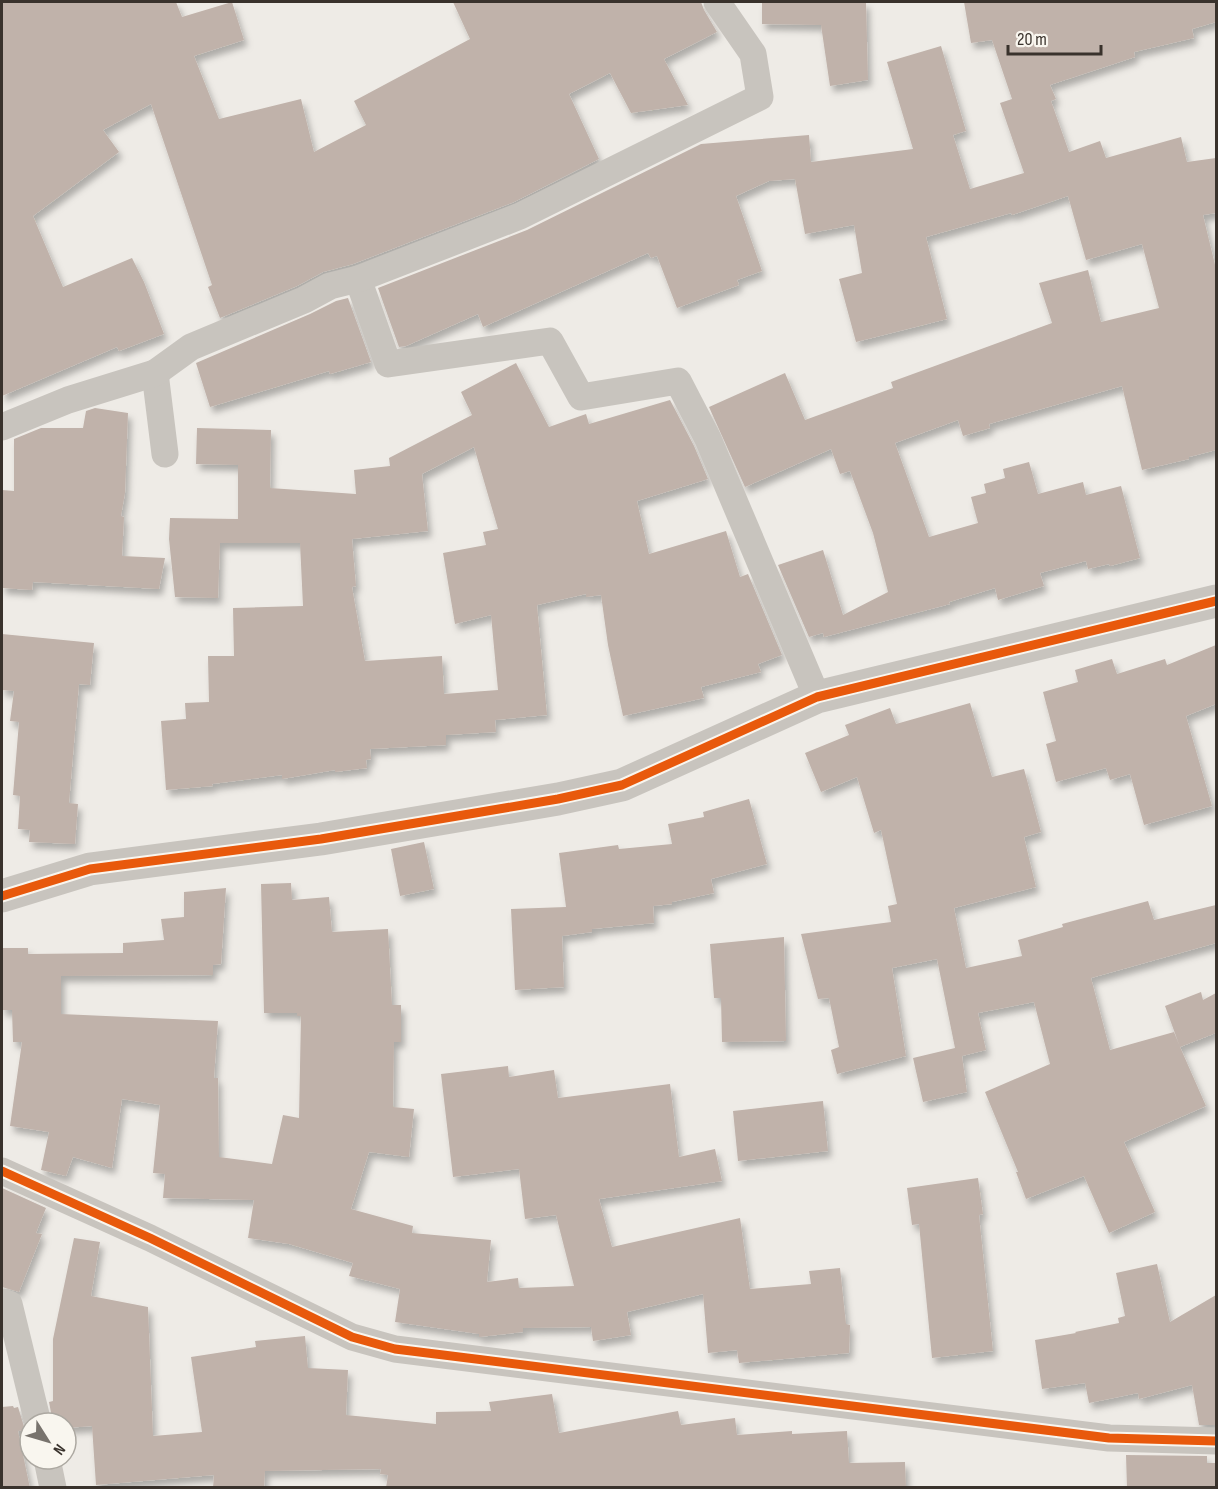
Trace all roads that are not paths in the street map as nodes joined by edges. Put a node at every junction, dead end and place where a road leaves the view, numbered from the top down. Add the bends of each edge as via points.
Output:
1 (717, 2) edge
2 (358, 279) junction
3 (155, 373) junction
4 (2, 427) edge
5 (165, 454) dead end
6 (1216, 601) edge
7 (817, 697) junction
8 (2, 896) edge
9 (2, 1171) edge
10 (2, 1302) edge
11 (35, 1411) edge
12 (1216, 1441) edge
13 (49, 1471) edge
14 (53, 1488) edge

1 - 2 street via 753,54 760,97 520,216
2 - 3 street via 330,286 191,347
2 - 7 street via 388,364 550,342 580,397 678,381 708,439
3 - 4 street via 68,400
3 - 5 street
6 - 7 street
7 - 8 street via 622,785 321,839 90,869
9 - 12 street via 352,1336 395,1349 1108,1438
10 - 11 street via 9,1304
13 - 14 street

